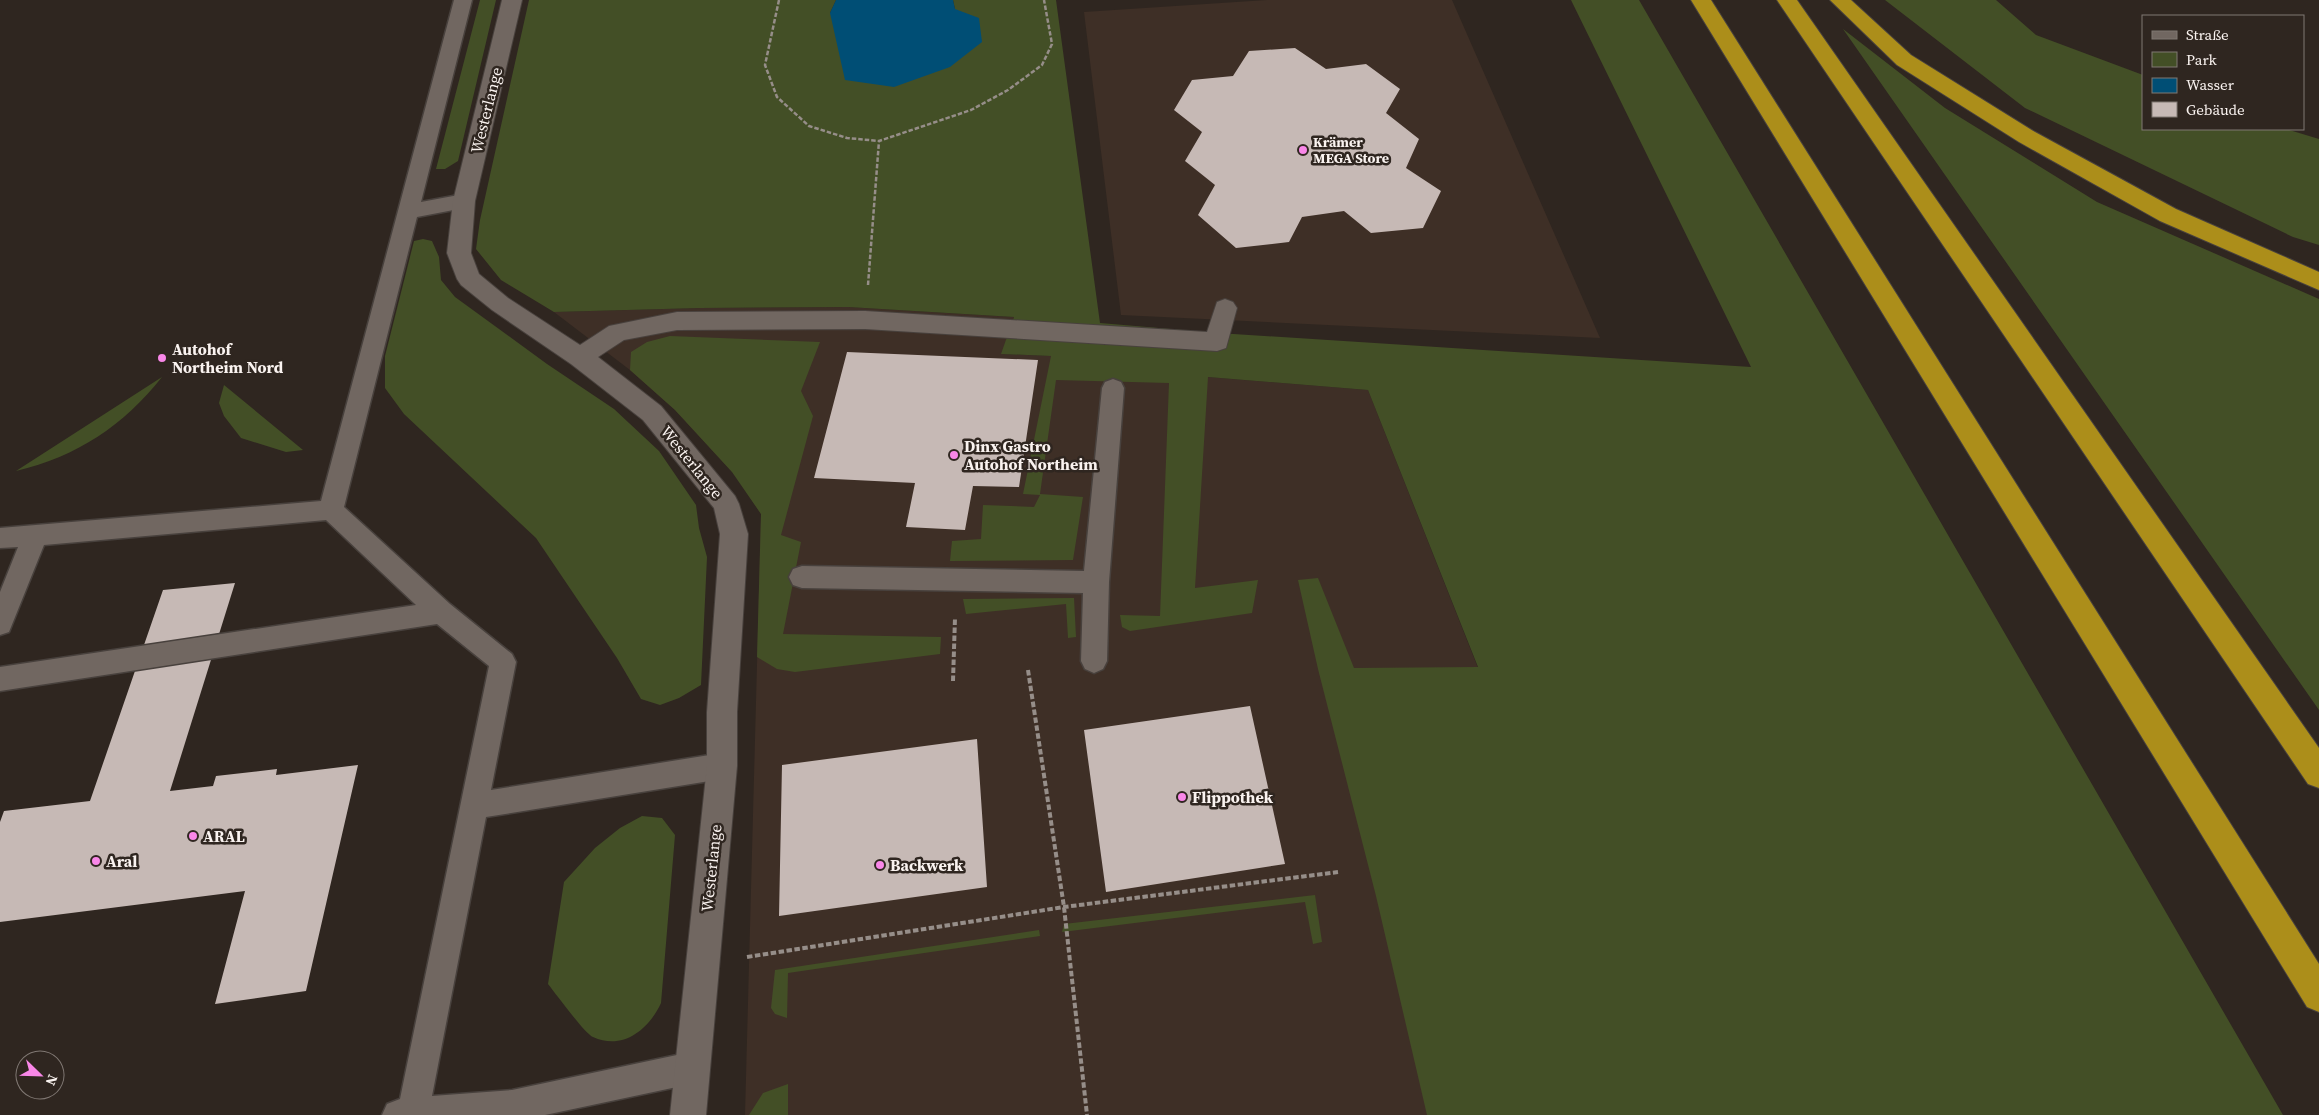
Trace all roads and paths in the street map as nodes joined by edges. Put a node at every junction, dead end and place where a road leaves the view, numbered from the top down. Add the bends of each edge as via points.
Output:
1 (464, 0) edge
2 (512, 0) edge
3 (779, 0) edge
4 (1044, 0) edge
5 (1700, 0) edge
6 (1787, 0) edge
7 (1840, 0) edge
8 (879, 141) junction
9 (464, 201) junction
10 (409, 211) junction
11 (2319, 282) edge
12 (1225, 308) dead end
13 (865, 320) junction
14 (580, 357) junction
15 (1113, 388) dead end
16 (331, 510) junction
17 (35, 536) junction
18 (0, 538) edge
19 (802, 577) dead end
20 (956, 580) junction
21 (1096, 582) junction
22 (441, 612) junction
23 (0, 624) edge
24 (1094, 661) dead end
25 (1028, 670) dead end
26 (0, 679) edge
27 (953, 681) dead end
28 (722, 766) junction
29 (2319, 774) edge
30 (474, 806) junction
31 (1338, 872) dead end
32 (1064, 906) junction
33 (700, 965) junction
34 (2319, 995) edge
35 (692, 1068) junction
36 (512, 1110) edge
37 (406, 1114) edge
38 (688, 1115) edge
39 (1087, 1115) edge

1 - 10 lane
2 - 9 street, Westerlange
3 - 8 path via 765,66 777,97 809,126 847,138
4 - 8 path via 1052,44 1042,65 1008,90 971,110
5 - 34 highway
6 - 29 highway
7 - 11 highway via 1904,60 2027,137 2168,215
8 - 13 path
9 - 10 lane
9 - 14 street, Westerlange via 459,253 469,279 500,304
10 - 16 lane
12 - 13 street via 1218,342
13 - 14 street via 677,321 618,332
14 - 28 street, Westerlange via 652,413 726,504 734,534 722,712
15 - 21 lane
16 - 17 lane
16 - 22 lane
17 - 18 lane
17 - 23 lane
19 - 20 lane
20 - 21 lane
20 - 27 path
21 - 24 lane
22 - 26 lane
22 - 30 lane via 503,662
25 - 32 path
28 - 30 lane
28 - 33 street, Westerlange
30 - 37 lane
31 - 32 path
32 - 33 path
32 - 39 path
33 - 35 street, Westerlange
35 - 36 lane
35 - 38 street, Westerlange
36 - 37 lane

